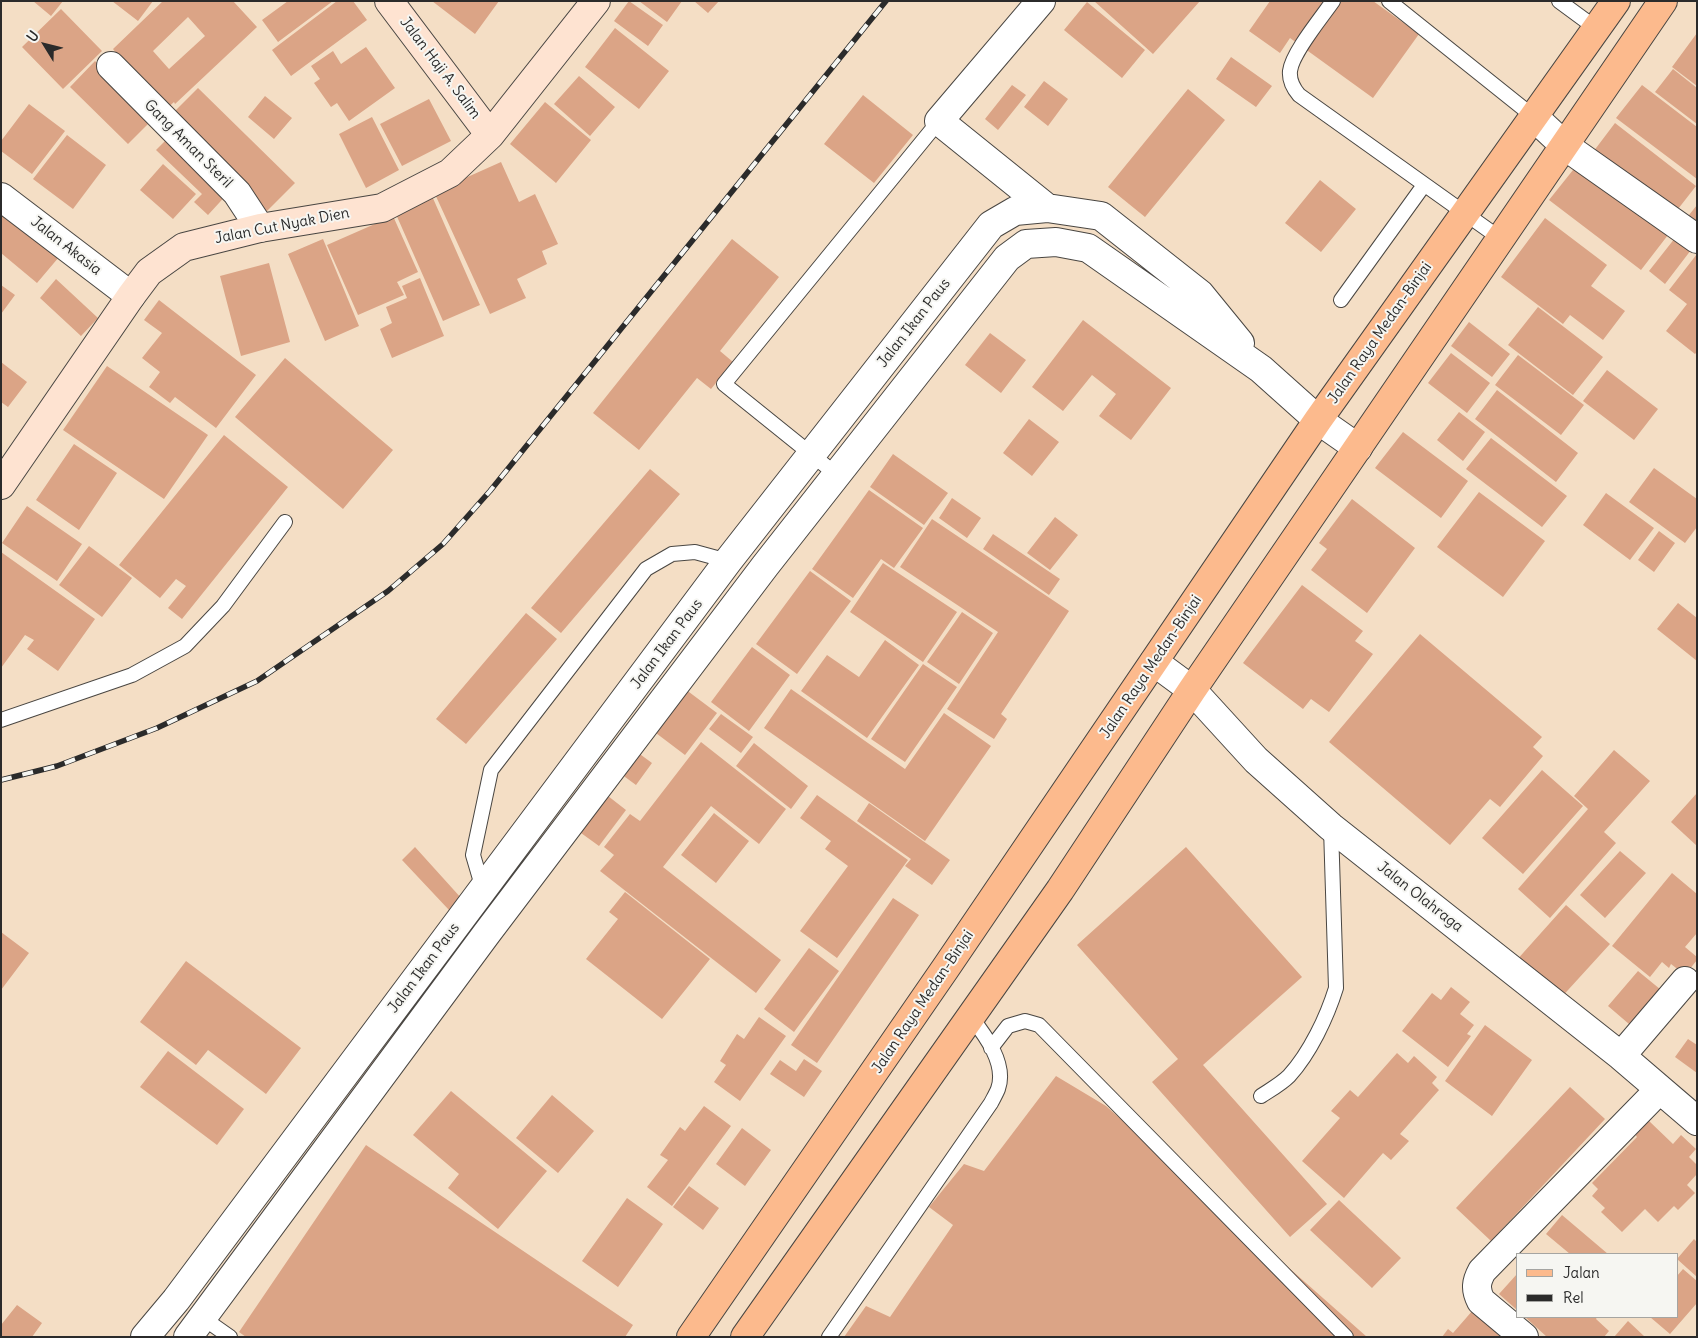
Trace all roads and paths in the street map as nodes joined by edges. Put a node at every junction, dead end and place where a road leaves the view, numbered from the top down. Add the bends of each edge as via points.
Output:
1 (389, 1) edge
2 (596, 1) edge
3 (1041, 1) edge
4 (1333, 1) edge
5 (1389, 1) edge
6 (1559, 1) edge
7 (1616, 1) edge
8 (1663, 1) edge
9 (1597, 29) junction
10 (111, 66) dead end
11 (1534, 117) junction
12 (939, 121) junction
13 (490, 135) junction
14 (1565, 146) junction
15 (1424, 185) junction
16 (1, 197) edge
17 (1047, 208) junction
18 (1465, 214) junction
19 (260, 228) junction
20 (1697, 239) edge
21 (1501, 240) junction
22 (131, 296) junction
23 (1341, 300) dead end
24 (1261, 369) junction
25 (1318, 420) junction
26 (1358, 448) junction
27 (811, 454) junction
28 (837, 475) junction
29 (1, 485) edge
30 (285, 522) dead end
31 (728, 561) junction
32 (1154, 662) junction
33 (1192, 690) junction
34 (1, 720) edge
35 (605, 728) junction
36 (630, 744) junction
37 (1331, 827) junction
38 (483, 889) junction
39 (1684, 981) dead end
40 (971, 1017) junction
41 (991, 1048) junction
42 (1621, 1056) junction
43 (1659, 1090) junction
44 (1261, 1096) dead end
45 (1697, 1121) edge
46 (771, 1222) junction
47 (808, 1247) junction
48 (196, 1327) edge
49 (145, 1337) edge
50 (230, 1337) edge
51 (691, 1337) edge
52 (745, 1337) edge
53 (829, 1337) edge
54 (1346, 1337) edge
55 (1524, 1337) edge

1 - 13 street, Jalan Haji A. Salim
2 - 13 street, Jalan Cut Nyak Dien
3 - 12 street
4 - 15 lane via 1292,60 1289,72 1291,85 1299,95
5 - 11 lane
6 - 9 lane
7 - 9 main road, Jalan Raya Medan-Binjai
8 - 14 main road
9 - 11 main road, Jalan Raya Medan-Binjai
10 - 19 street, Gang Aman Steril via 237,193
11 - 14 street
11 - 18 main road, Jalan Raya Medan-Binjai
12 - 17 street
12 - 27 lane via 724,384
13 - 19 street, Jalan Cut Nyak Dien via 450,173 382,208
14 - 20 street
14 - 21 main road
15 - 18 lane
15 - 23 lane
16 - 22 street, Jalan Akasia
17 - 24 street, Jalan Ikan Paus via 1101,216 1200,294
17 - 27 street, Jalan Ikan Paus via 1015,211 991,225
18 - 21 lane
18 - 25 main road, Jalan Raya Medan-Binjai
19 - 22 street, Jalan Cut Nyak Dien via 184,247 149,272
21 - 26 main road
22 - 29 street, Jalan Cut Nyak Dien
24 - 25 street, Jalan Ikan Paus
24 - 28 street, Jalan Ikan Paus via 1088,248 1056,242 1026,244 1007,258
25 - 26 street, Jalan Ikan Paus
25 - 32 main road, Jalan Raya Medan-Binjai
26 - 33 main road
27 - 28 lane
27 - 31 street, Jalan Ikan Paus
28 - 36 street, Jalan Ikan Paus
30 - 34 lane via 223,606 185,646 132,675
31 - 35 street, Jalan Ikan Paus
31 - 38 lane via 695,552 672,554 646,569 491,770 473,855
32 - 33 street, Jalan Olahraga
32 - 46 main road, Jalan Raya Medan-Binjai
33 - 37 street, Jalan Olahraga via 1256,760
33 - 40 main road via 1060,890
35 - 36 street
35 - 38 street, Jalan Ikan Paus
36 - 48 street, Jalan Ikan Paus
37 - 42 street, Jalan Olahraga
37 - 44 lane via 1336,988 1329,1010 1304,1055 1288,1076
38 - 49 street, Jalan Ikan Paus
39 - 42 street
40 - 41 lane via 985,1034
40 - 47 main road
41 - 53 lane via 999,1064 999,1087 991,1103
41 - 54 lane via 1008,1026 1025,1021 1040,1025
42 - 43 street, Jalan Olahraga
43 - 45 street, Jalan Olahraga
43 - 55 street via 1482,1271 1476,1285 1481,1301
46 - 47 main road
46 - 51 main road, Jalan Raya Medan-Binjai
47 - 52 main road
48 - 50 lane

